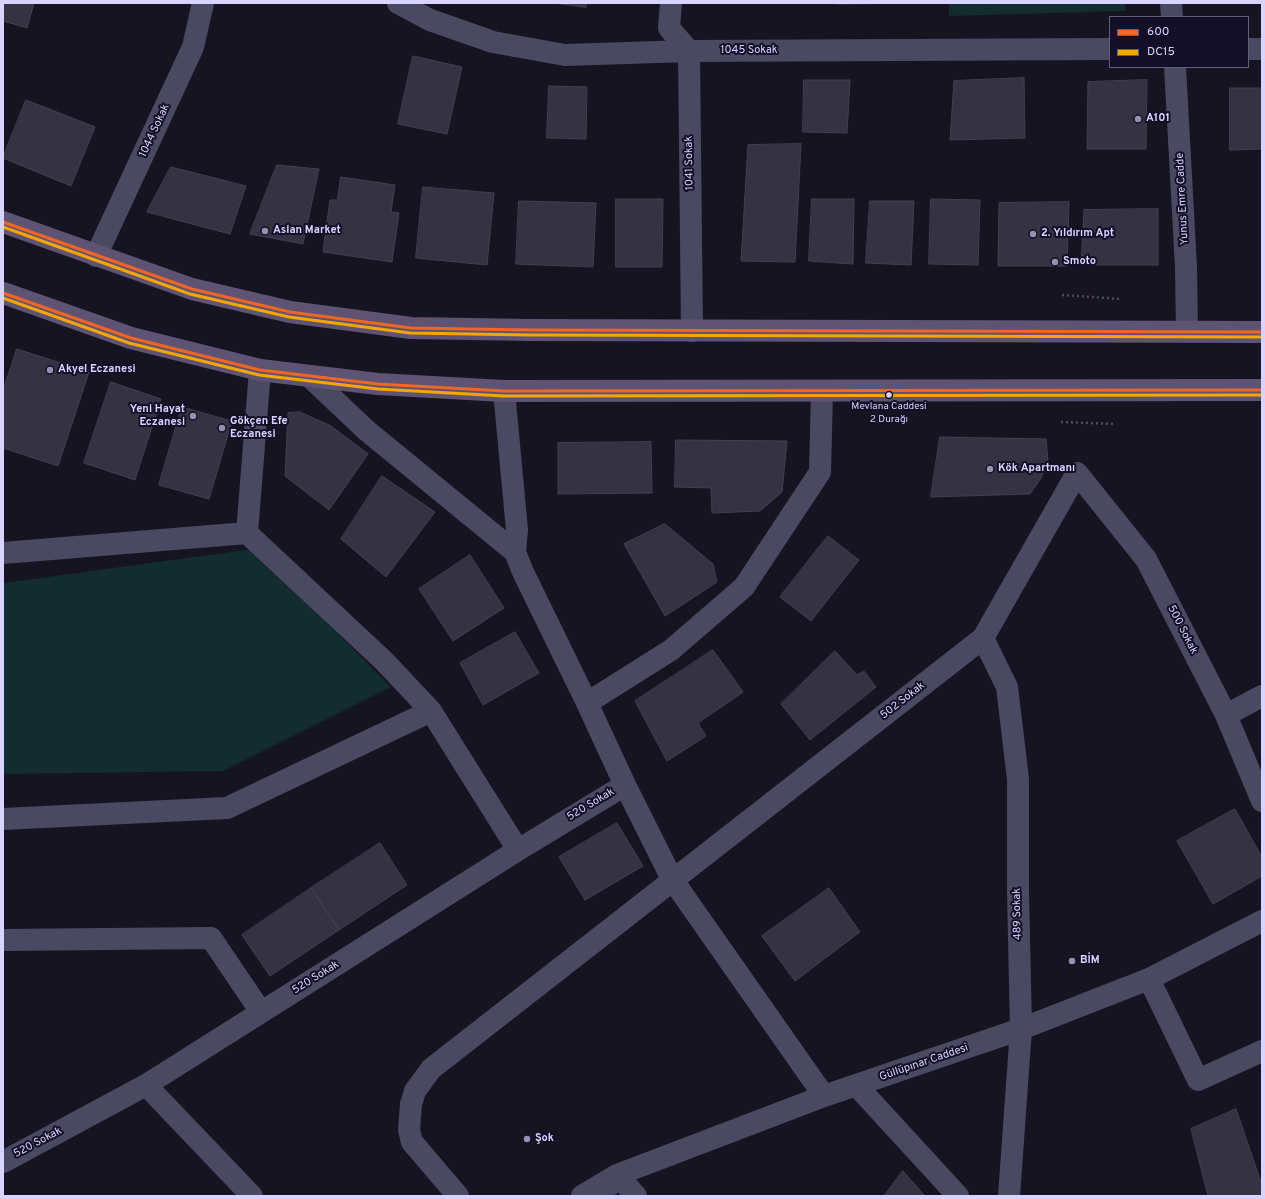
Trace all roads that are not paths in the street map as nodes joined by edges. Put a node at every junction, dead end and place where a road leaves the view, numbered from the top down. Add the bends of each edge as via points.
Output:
1 (203, 3) edge
2 (398, 3) edge
3 (671, 3) edge
4 (1171, 3) edge
5 (1172, 16) edge
6 (1109, 49) edge
7 (1249, 49) edge
8 (1262, 49) edge
9 (688, 51) junction
10 (1175, 68) edge
11 (3, 222) edge
12 (96, 256) junction
13 (3, 293) edge
14 (692, 331) junction
15 (1187, 331) junction
16 (1262, 332) edge
17 (260, 370) junction
18 (309, 376) junction
19 (1262, 390) edge
20 (504, 391) junction
21 (822, 392) junction
22 (1077, 473) joint
23 (247, 533) junction
24 (515, 552) junction
25 (3, 553) edge
26 (983, 638) junction
27 (1262, 696) edge
28 (588, 703) junction
29 (431, 711) junction
30 (1226, 715) junction
31 (624, 785) junction
32 (1262, 801) edge
33 (3, 819) edge
34 (518, 850) junction
35 (672, 879) junction
36 (1262, 921) edge
37 (3, 940) edge
38 (1149, 978) junction
39 (261, 1012) junction
40 (1021, 1029) junction
41 (1262, 1051) edge
42 (146, 1085) junction
43 (857, 1086) junction
44 (824, 1096) junction
45 (3, 1162) edge
46 (617, 1175) junction
47 (252, 1196) edge
48 (458, 1196) edge
49 (582, 1196) edge
50 (602, 1196) edge
51 (636, 1196) edge
52 (958, 1196) edge
53 (1009, 1196) edge

1 - 12 street, 1044 Sokak via 193,47
2 - 9 street, 1045 Sokak via 430,20 494,42 565,55
3 - 9 street via 669,28
4 - 5 street
6 - 9 street, 1045 Sokak
7 - 8 street
9 - 14 street, 1041 Sokak
10 - 15 street, Yunus Emre Cadde
11 - 12 main road
12 - 14 main road via 192,289 283,310 411,328
13 - 17 main road via 131,338
14 - 15 main road
15 - 16 main road
17 - 18 main road
17 - 23 street
18 - 20 main road via 378,384
18 - 24 street via 366,430
19 - 21 main road
20 - 21 main road
20 - 24 street via 517,530
21 - 28 street via 820,472 744,587 672,650
22 - 26 street, 502 Sokak
22 - 30 street, 500 Sokak via 1146,560
23 - 25 street
23 - 29 street via 386,662
24 - 28 street
26 - 35 street, 502 Sokak
26 - 40 street, 489 Sokak via 1007,686 1018,779
27 - 30 street
28 - 31 street
29 - 33 street via 227,808
29 - 34 street
30 - 32 street, 500 Sokak
31 - 34 street, 520 Sokak
31 - 35 street
34 - 39 street, 520 Sokak
35 - 44 street
35 - 48 street, 502 Sokak via 431,1069 422,1079 411,1104 412,1142
36 - 38 street, Güllüpınar Caddesi
37 - 39 street via 211,938
38 - 40 street, Güllüpınar Caddesi
38 - 41 street via 1198,1080
39 - 42 street, 520 Sokak
40 - 43 street, Güllüpınar Caddesi
40 - 53 street, 489 Sokak
42 - 45 street, 520 Sokak
42 - 47 street
43 - 44 street, Güllüpınar Caddesi
43 - 52 street
44 - 46 street, Güllüpınar Caddesi
46 - 49 street, Güllüpınar Caddesi
46 - 50 street
46 - 51 street

